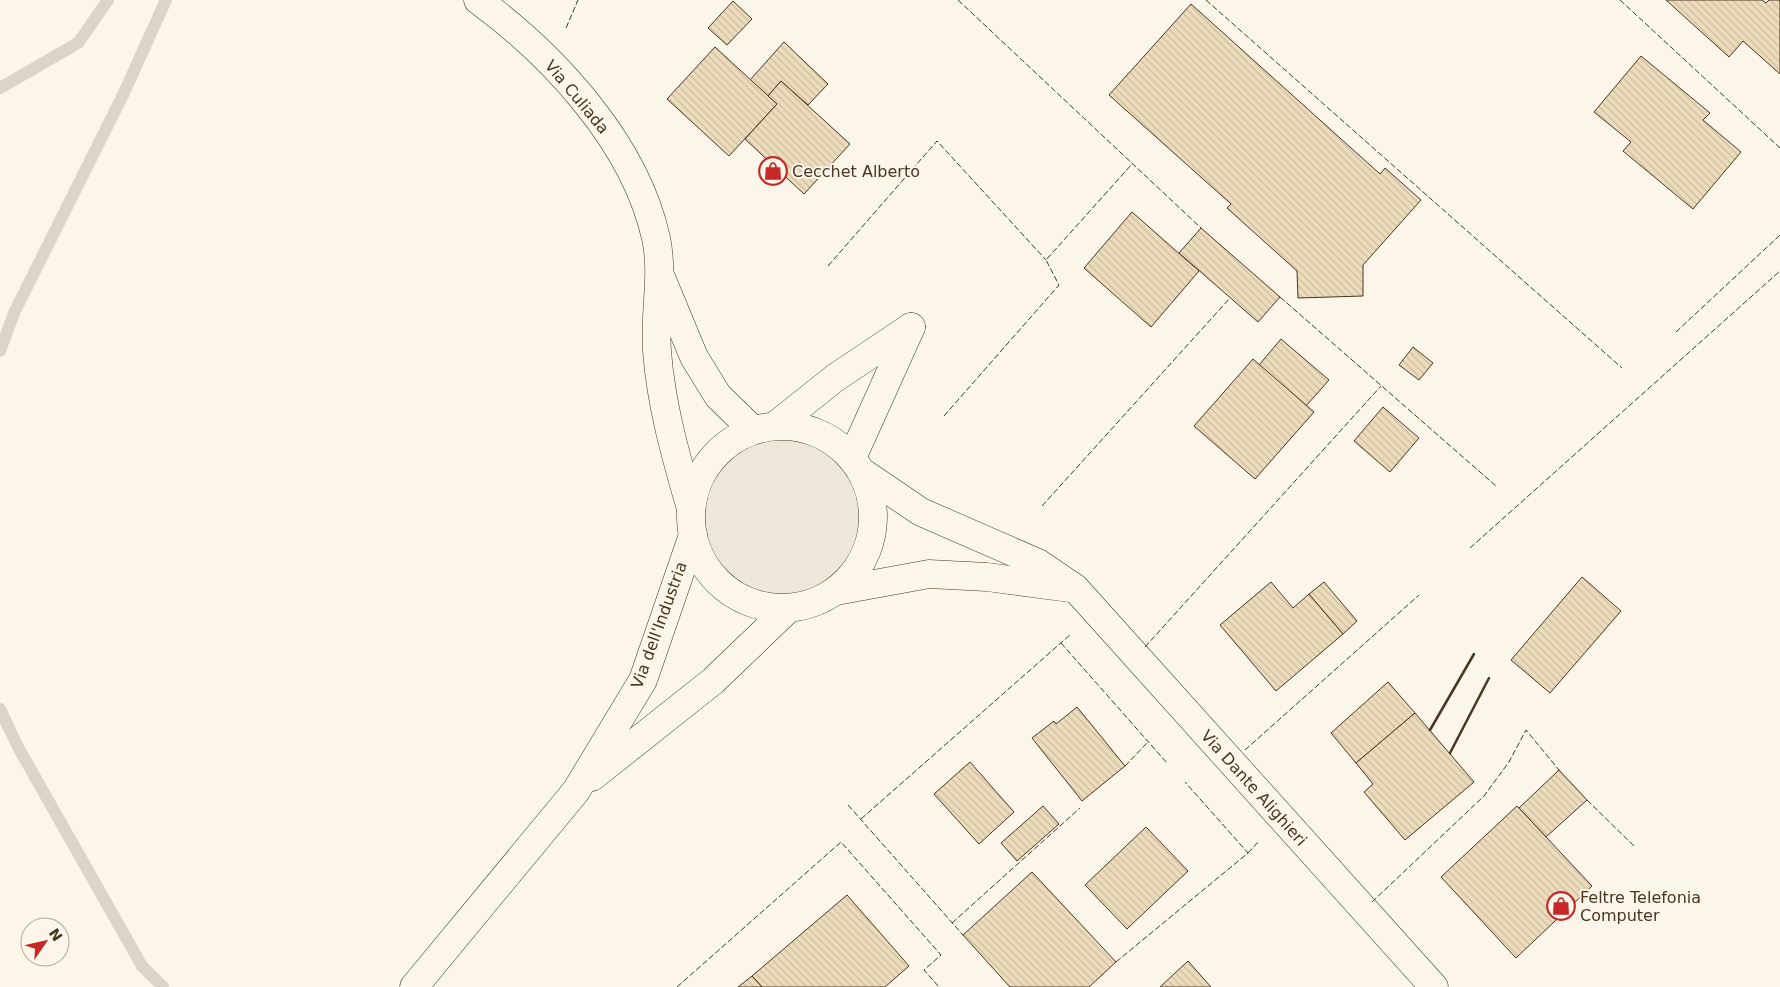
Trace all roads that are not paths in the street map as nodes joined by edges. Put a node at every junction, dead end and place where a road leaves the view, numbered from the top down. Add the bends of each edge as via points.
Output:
1 (478, 0) edge
2 (660, 274) junction
3 (765, 428) junction
4 (857, 465) junction
5 (692, 522) junction
6 (1075, 588) junction
7 (836, 591) junction
8 (788, 609) junction
9 (576, 791) junction
10 (414, 987) edge
11 (1434, 987) edge

1 - 2 main road, Via Culiada via 542,55 600,120 642,197 656,238
2 - 3 main road, Via Culiada via 694,357 718,396
2 - 5 main road, Via Culiada via 656,311 661,391
3 - 4 main road, Via Dante Alighieri via 809,430 826,436
3 - 4 main road, Via dell'Industria via 911,327
3 - 5 main road, Via dell'Industria via 730,442 710,460 697,483
4 - 6 main road, Via Dante Alighieri via 921,512 1038,563
4 - 7 main road via 870,492 874,514 872,536 865,558
5 - 8 main road, Via Culiada via 701,560 716,581 737,597 762,606
5 - 9 main road, Via dell'Industria via 643,680
6 - 7 main road via 987,577 929,574
6 - 11 main road, Via Dante Alighieri
7 - 8 main road, Via Culiada via 814,604
8 - 9 main road, Via dell'Industria via 713,681
9 - 10 main road, Via dell'Industria

